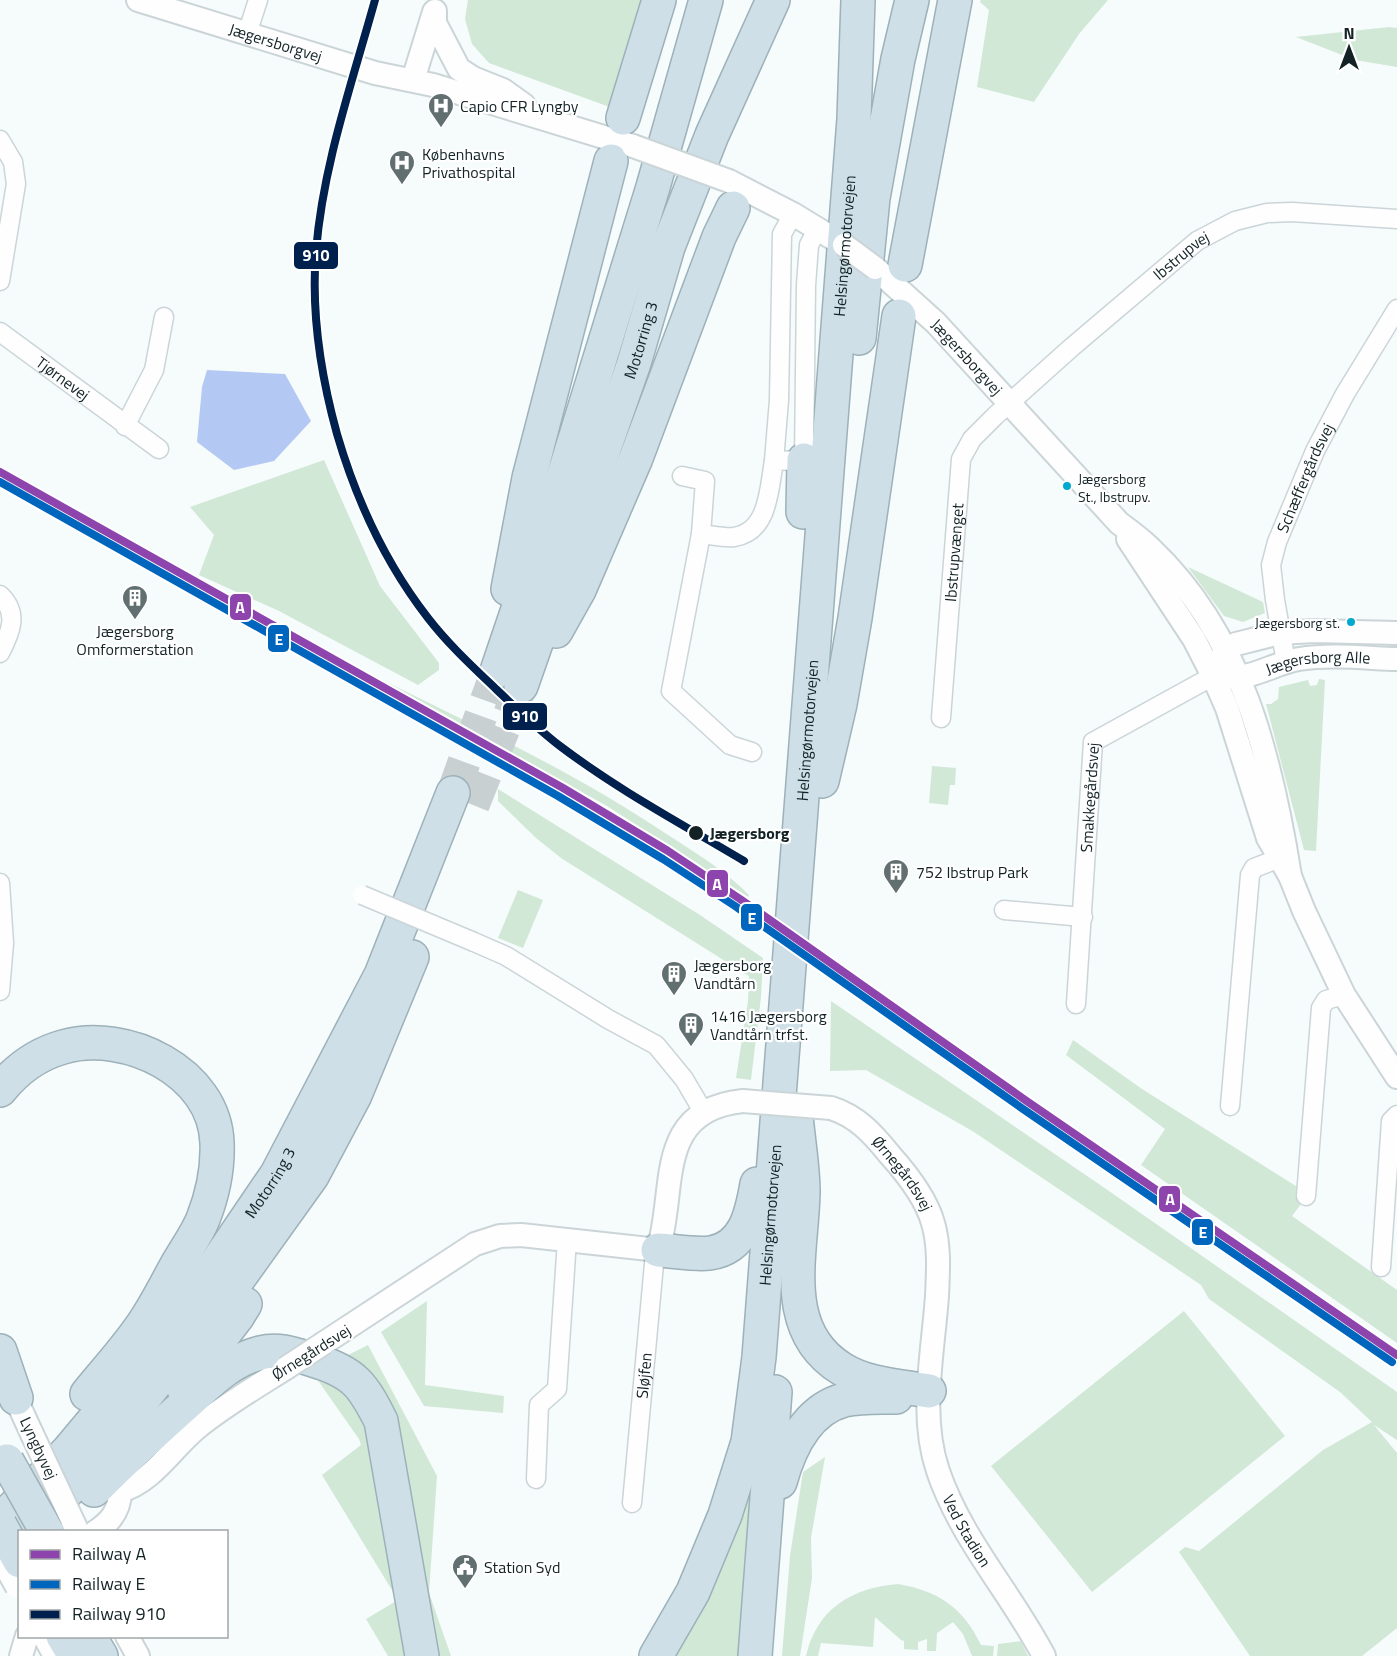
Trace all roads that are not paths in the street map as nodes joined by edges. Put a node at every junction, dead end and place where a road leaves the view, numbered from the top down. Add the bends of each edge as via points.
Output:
1 (138, 0) edge
2 (174, 0) edge
3 (258, 0) edge
4 (659, 0) edge
5 (706, 0) edge
6 (773, 0) edge
7 (858, 0) edge
8 (912, 0) edge
9 (955, 0) edge
10 (436, 5) edge
11 (249, 29) junction
12 (413, 80) junction
13 (540, 117) junction
14 (0, 140) edge
15 (621, 141) junction
16 (735, 192) junction
17 (794, 214) junction
18 (1397, 219) edge
19 (819, 229) junction
20 (0, 281) edge
21 (902, 291) junction
22 (1397, 309) edge
23 (164, 318) dead end
24 (0, 332) edge
25 (1010, 403) junction
26 (125, 426) junction
27 (159, 450) dead end
28 (789, 461) junction
29 (682, 476) dead end
30 (1119, 523) junction
31 (701, 534) junction
32 (0, 595) edge
33 (1280, 633) junction
34 (1397, 633) edge
35 (1226, 649) junction
36 (0, 653) edge
37 (1397, 659) edge
38 (1286, 662) junction
39 (1213, 676) junction
40 (509, 678) junction
41 (1241, 678) junction
42 (808, 707) junction
43 (941, 718) dead end
44 (752, 752) dead end
45 (822, 781) junction
46 (1285, 867) junction
47 (0, 883) edge
48 (362, 895) dead end
49 (1004, 910) dead end
50 (1083, 917) junction
51 (0, 991) edge
52 (1344, 994) junction
53 (1076, 1004) dead end
54 (784, 1031) junction
55 (1397, 1077) edge
56 (0, 1090) edge
57 (1230, 1106) dead end
58 (705, 1113) junction
59 (796, 1115) junction
60 (1397, 1115) edge
61 (312, 1176) junction
62 (1306, 1196) dead end
63 (567, 1240) junction
64 (658, 1250) junction
65 (1381, 1267) dead end
66 (0, 1351) edge
67 (0, 1366) edge
68 (929, 1391) junction
69 (16, 1398) junction
70 (132, 1452) junction
71 (2, 1470) edge
72 (536, 1479) dead end
73 (632, 1503) dead end
74 (0, 1523) edge
75 (27, 1530) edge
76 (30, 1530) edge
77 (69, 1530) edge
78 (70, 1530) edge
79 (71, 1530) edge
80 (73, 1530) edge
81 (764, 1539) junction
82 (18, 1542) edge
83 (0, 1558) edge
84 (16, 1582) edge
85 (26, 1638) edge
86 (90, 1638) edge
87 (109, 1638) edge
88 (128, 1638) edge
89 (21, 1656) edge
90 (101, 1656) edge
91 (119, 1656) edge
92 (138, 1656) edge
93 (422, 1656) edge
94 (656, 1656) edge
95 (755, 1656) edge
96 (1044, 1656) edge

1 - 11 street, Jægersborgvej
2 - 11 street, Jægersborgvej
3 - 11 street
4 - 15 highway
5 - 40 highway, Motorring 3 via 567,465
6 - 40 highway, Motorring 3 via 712,135 668,247 633,363
7 - 42 highway, Helsingørmotorvejen via 854,119
8 - 45 highway, Helsingørmotorvejen via 873,198
9 - 21 highway
10 - 12 street
10 - 13 street via 435,24 459,69 503,90
11 - 12 street, Jægersborgvej via 375,73
12 - 13 street, Jægersborgvej
13 - 15 street, Jægersborgvej
14 - 20 street via 13,162 16,184
15 - 16 street, Jægersborgvej, bridge
15 - 40 highway via 528,478 507,592
16 - 17 street, Jægersborgvej
16 - 40 highway via 636,458 579,590 563,620
17 - 19 street, Jægersborgvej
17 - 28 street via 782,234 780,400
18 - 25 street, Ibstrupvej via 1292,212 1235,221 1197,241
19 - 21 street, Jægersborgvej, bridge
19 - 28 street via 809,245
21 - 25 street, Jægersborgvej
21 - 45 highway via 855,618
22 - 33 street, Schæffergårdsvej via 1315,451 1277,542 1271,565
23 - 26 street via 154,370
24 - 26 street, Tjørnevej
25 - 30 street, Jægersborgvej
25 - 43 street, Ibstrupvænget via 972,439 962,459
26 - 27 street, Tjørnevej
28 - 31 street via 754,528 734,537
28 - 42 highway
29 - 31 street via 705,481
30 - 35 street, Jægersborgvej via 1151,548 1181,582
30 - 39 street, Jægersborgvej via 1194,639
31 - 44 street via 671,692 730,746
32 - 36 street via 12,615 8,638
33 - 34 street, Jægersborg Alle
33 - 35 street, Jægersborg Alle
33 - 38 street, Schæffergårdsvej
35 - 39 street
35 - 41 street, Jægersborgvej
37 - 38 street, Jægersborg Alle via 1323,657
38 - 41 street, Jægersborg Alle
39 - 41 street
39 - 46 street via 1268,838
39 - 50 street, Smakkegårdsvej via 1093,742
41 - 46 street via 1284,834
42 - 54 highway, Helsingørmotorvejen
45 - 59 highway, Helsingørmotorvejen
46 - 52 street
46 - 57 street via 1254,868 1250,874
47 - 51 street via 4,943
48 - 58 street, bridge via 506,956 656,1045
49 - 50 street
50 - 53 street, Smakkegårdsvej
52 - 55 street
52 - 62 street via 1326,1000 1321,1008
54 - 64 highway via 752,1211 744,1230 727,1247 709,1253
54 - 94 highway, Helsingørmotorvejen via 759,1357 748,1442 693,1592
56 - 71 highway via 35,1059 63,1047 95,1043 131,1048 178,1071 196,1089 211,1113 218,1142 215,1175 203,1220 146,1320 58,1430
58 - 64 street, Ørnegårdsvej via 676,1145
58 - 68 street, Ørnegårdsvej, bridge via 743,1101 831,1108 848,1114 876,1138 914,1186 933,1221 938,1283
59 - 68 highway via 803,1191 796,1282 809,1332 831,1362 861,1378
59 - 81 highway, Helsingørmotorvejen
60 - 65 street via 1391,1121
61 - 70 highway via 304,1203 237,1317
61 - 74 highway, Motorring 3 via 355,1095 463,799 381,975 277,1174 177,1321 68,1451
61 - 76 highway, Motorring 3 via 236,1282 81,1477
63 - 64 street, Ørnegårdsvej
63 - 72 street via 557,1389 539,1405
63 - 80 street, Ørnegårdsvej, bridge via 500,1236 475,1244 215,1414 140,1483 120,1491 115,1514
64 - 73 street, Sløjfen
66 - 69 highway
67 - 69 street, Lyngbyvej
68 - 81 highway via 842,1401 808,1423 795,1439 785,1463
68 - 96 street, Ved Stadion via 931,1448 957,1518
69 - 78 street, Lyngbyvej, bridge
70 - 79 highway
70 - 93 highway via 221,1373 260,1353 282,1350 351,1376 366,1391 381,1421
71 - 75 highway
71 - 77 highway, bridge
74 - 84 highway, bridge
81 - 95 highway, Helsingørmotorvejen
82 - 83 highway
83 - 84 street, bridge
85 - 89 street
86 - 90 highway
87 - 91 highway
88 - 92 street

